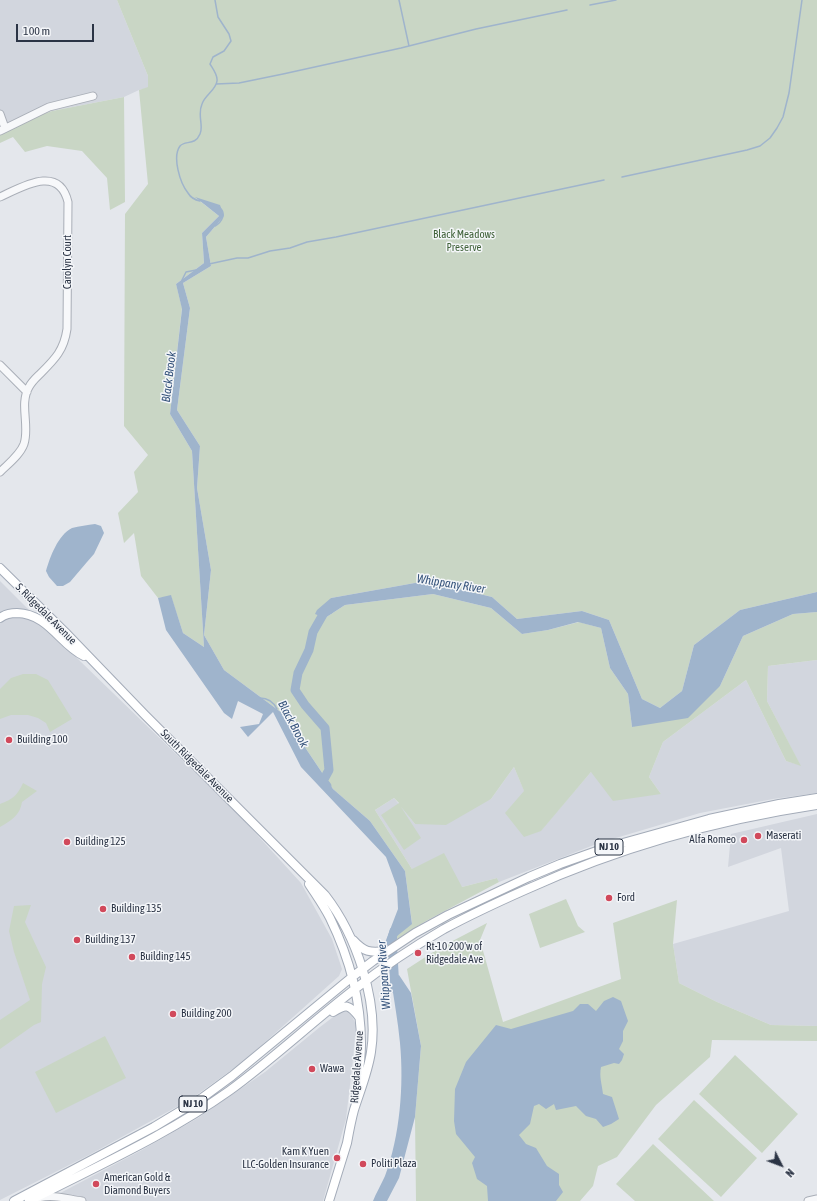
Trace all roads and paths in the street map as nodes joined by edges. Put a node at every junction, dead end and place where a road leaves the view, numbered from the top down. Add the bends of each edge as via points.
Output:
1 (93, 96) dead end
2 (0, 114) edge
3 (3, 129) edge
4 (0, 197) edge
5 (0, 364) edge
6 (27, 392) junction
7 (0, 472) edge
8 (0, 568) edge
9 (1, 617) edge
10 (92, 660) junction
11 (817, 798) edge
12 (817, 805) edge
13 (302, 873) junction
14 (351, 938) junction
15 (388, 950) junction
16 (362, 969) junction
17 (352, 977) junction
18 (366, 980) junction
19 (355, 988) junction
20 (319, 1018) junction
21 (360, 1018) junction
22 (354, 1110) junction
23 (817, 1199) edge
24 (32, 1200) edge
25 (14, 1201) edge
26 (82, 1201) edge
27 (328, 1201) edge
28 (808, 1201) edge

1 - 3 street via 49,107
2 - 3 street
4 - 6 street, Carolyn Court via 37,181 48,181 65,192 68,202 66,338 60,353 32,381
5 - 6 street
6 - 7 street via 24,444
8 - 10 main road, S. Ridgedale Avenue
9 - 10 main road via 8,614 23,614 40,620 78,653
10 - 13 main road, South Ridgedale Avenue
11 - 15 main road, NJ 10 via 709,819 605,848 560,864 448,915
12 - 18 main road, NJ 10 via 746,817 689,831 553,877 444,929
13 - 14 main road, South Ridgedale Avenue via 332,904
13 - 17 main road, South Ridgedale Avenue via 329,917
14 - 15 main road via 367,951
14 - 16 main road, South Ridgedale Avenue
15 - 16 main road, NJ 10
16 - 17 main road, NJ 10
16 - 18 main road, Ridgedale Avenue
17 - 19 main road, Ridgedale Avenue
17 - 25 main road, NJ 10 via 202,1098 154,1127
18 - 19 main road, NJ 10
18 - 22 main road, Ridgedale Avenue via 372,1008 372,1051 368,1071
19 - 20 main road, NJ 10
19 - 21 main road, Ridgedale Avenue
20 - 21 main road via 349,1006
20 - 24 main road, NJ 10 via 246,1078 199,1111 142,1144
21 - 22 main road, Ridgedale Avenue via 361,1045
22 - 27 main road, Ridgedale Avenue
23 - 28 street
24 - 26 street via 55,1196

